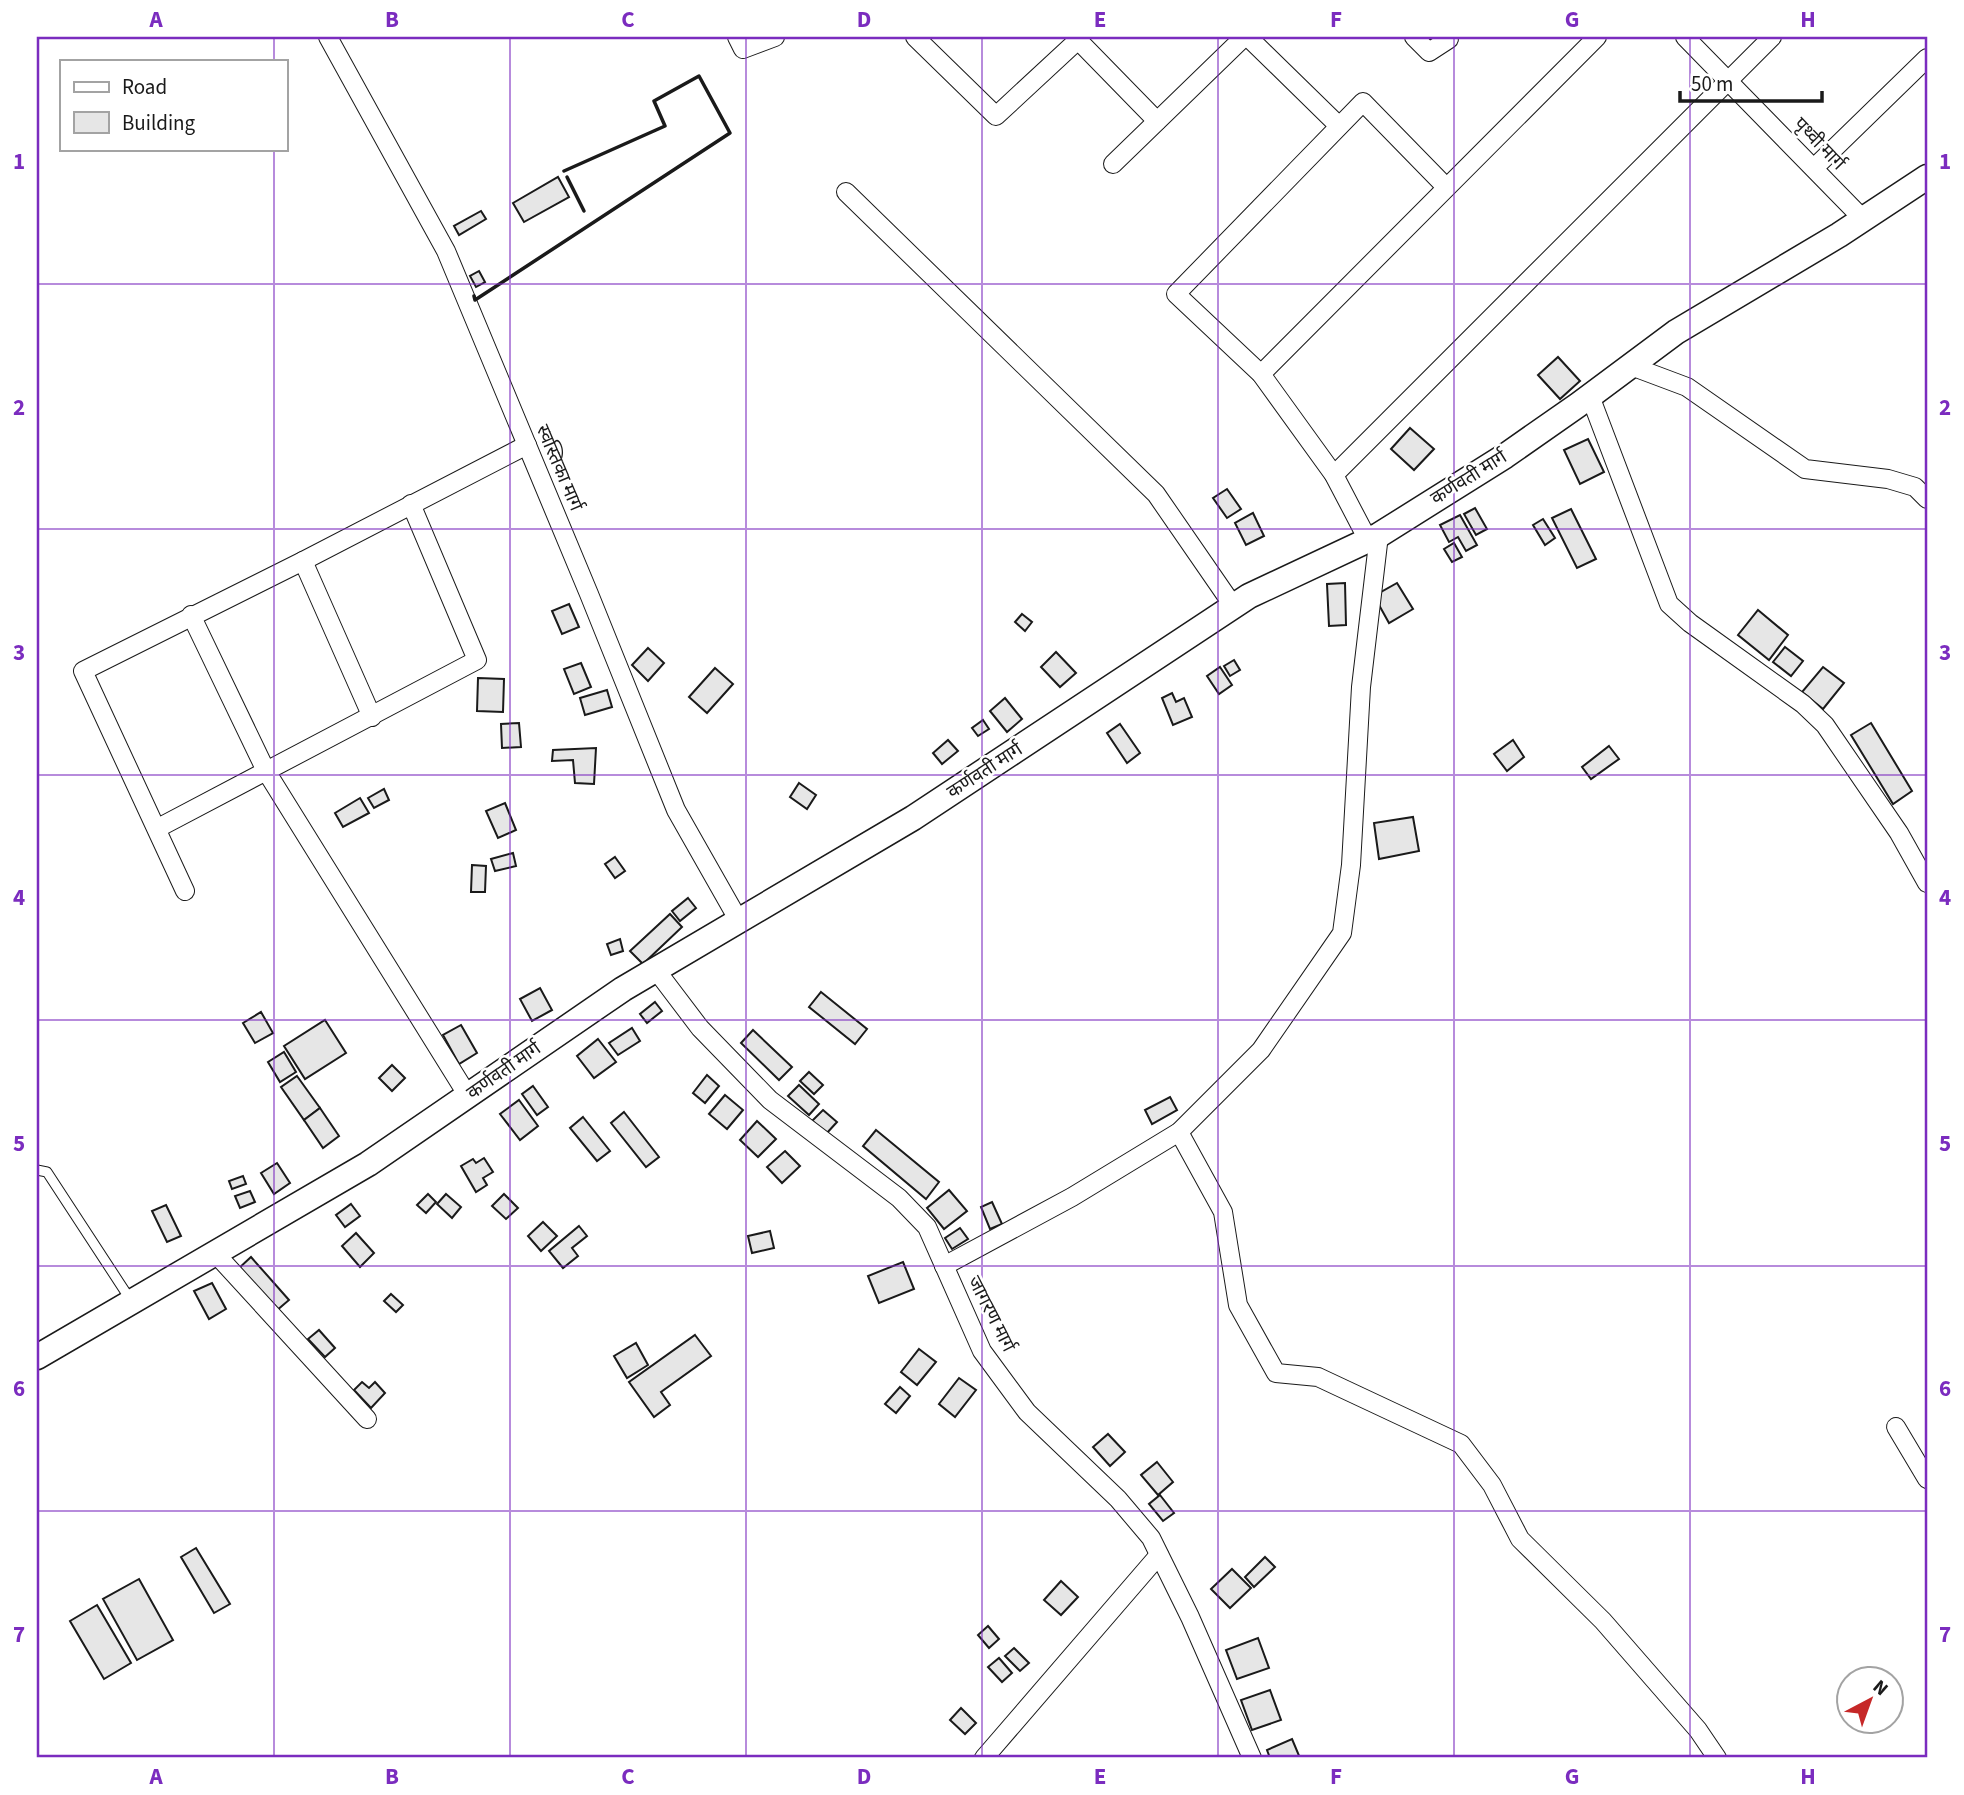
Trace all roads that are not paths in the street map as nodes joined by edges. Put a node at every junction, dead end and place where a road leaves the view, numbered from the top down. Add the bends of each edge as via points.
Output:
1 (328, 37) edge
2 (737, 37) edge
3 (775, 37) edge
4 (915, 37) edge
5 (1246, 37) edge
6 (1414, 37) edge
7 (1597, 37) edge
8 (1685, 37) edge
9 (1772, 37) edge
10 (1077, 38) edge
11 (1449, 39) dead end
12 (1927, 58) edge
13 (1728, 80) junction
14 (1157, 121) junction
15 (1339, 126) junction
16 (1113, 164) dead end
17 (1814, 168) junction
18 (1927, 177) edge
19 (1446, 187) junction
20 (846, 192) dead end
21 (1863, 219) junction
22 (1631, 366) junction
23 (1261, 374) junction
24 (1590, 396) junction
25 (527, 445) junction
26 (1334, 475) junction
27 (1927, 499) edge
28 (411, 504) junction
29 (1374, 537) junction
30 (303, 561) junction
31 (1234, 607) junction
32 (191, 615) junction
33 (372, 717) junction
34 (266, 771) junction
35 (158, 828) junction
36 (1927, 883) edge
37 (186, 891) dead end
38 (739, 921) junction
39 (656, 970) junction
40 (468, 1096) junction
41 (1179, 1132) junction
42 (37, 1170) edge
43 (215, 1253) junction
44 (944, 1266) junction
45 (131, 1301) junction
46 (37, 1357) edge
47 (367, 1419) dead end
48 (1896, 1427) dead end
49 (1927, 1479) edge
50 (1159, 1555) junction
51 (984, 1758) edge
52 (1252, 1758) edge
53 (1717, 1758) edge

1 - 25 street, स्वस्तिका मार्ग via 446,251
2 - 3 street via 743,49
4 - 10 street via 996,116
5 - 14 street
5 - 15 street
6 - 11 street via 1429,52
7 - 19 street
8 - 13 street, पृथ्वी मार्ग
9 - 13 street
10 - 14 street
12 - 17 street
13 - 17 street, पृथ्वी मार्ग
13 - 26 street
14 - 16 street
15 - 19 street via 1363,102
15 - 23 street via 1176,294
17 - 21 street, पृथ्वी मार्ग
18 - 21 main road, कर्णवती मार्ग
19 - 23 street
20 - 31 street via 1156,494
21 - 22 main road, कर्णवती मार्ग via 1676,332
22 - 24 main road, कर्णवती मार्ग
22 - 27 street via 1687,387 1805,469 1888,479 1915,487
23 - 26 street
24 - 29 main road, कर्णवती मार्ग via 1505,456
24 - 36 street via 1669,604 1825,725 1899,833
25 - 28 street
25 - 38 street, स्वस्तिका मार्ग via 676,810
26 - 29 street
28 - 30 street
28 - 33 street via 477,660
29 - 31 main road, कर्णवती मार्ग
29 - 41 street via 1342,933 1261,1050
30 - 32 street
30 - 33 street
31 - 38 main road, कर्णवती मार्ग via 913,818
32 - 34 street
32 - 35 street via 83,670
33 - 34 street
34 - 35 street
34 - 40 street
35 - 37 street
38 - 39 main road, कर्णवती मार्ग
39 - 40 main road, कर्णवती मार्ग
39 - 44 street, जागरण मार्ग via 700,1028 770,1100 899,1198 927,1227
40 - 43 main road, कर्णवती मार्ग via 368,1164
41 - 44 street
41 - 53 street via 1223,1212 1238,1305 1276,1373 1318,1377 1461,1444 1492,1485 1520,1539 1603,1621
42 - 45 lane via 47,1172
43 - 45 main road, कर्णवती मार्ग
43 - 47 street
44 - 50 street, जागरण मार्ग via 982,1351 1027,1412 1118,1499 1151,1538
45 - 46 main road, कर्णवती मार्ग
48 - 49 street
50 - 51 street
50 - 52 street, जागरण मार्ग

